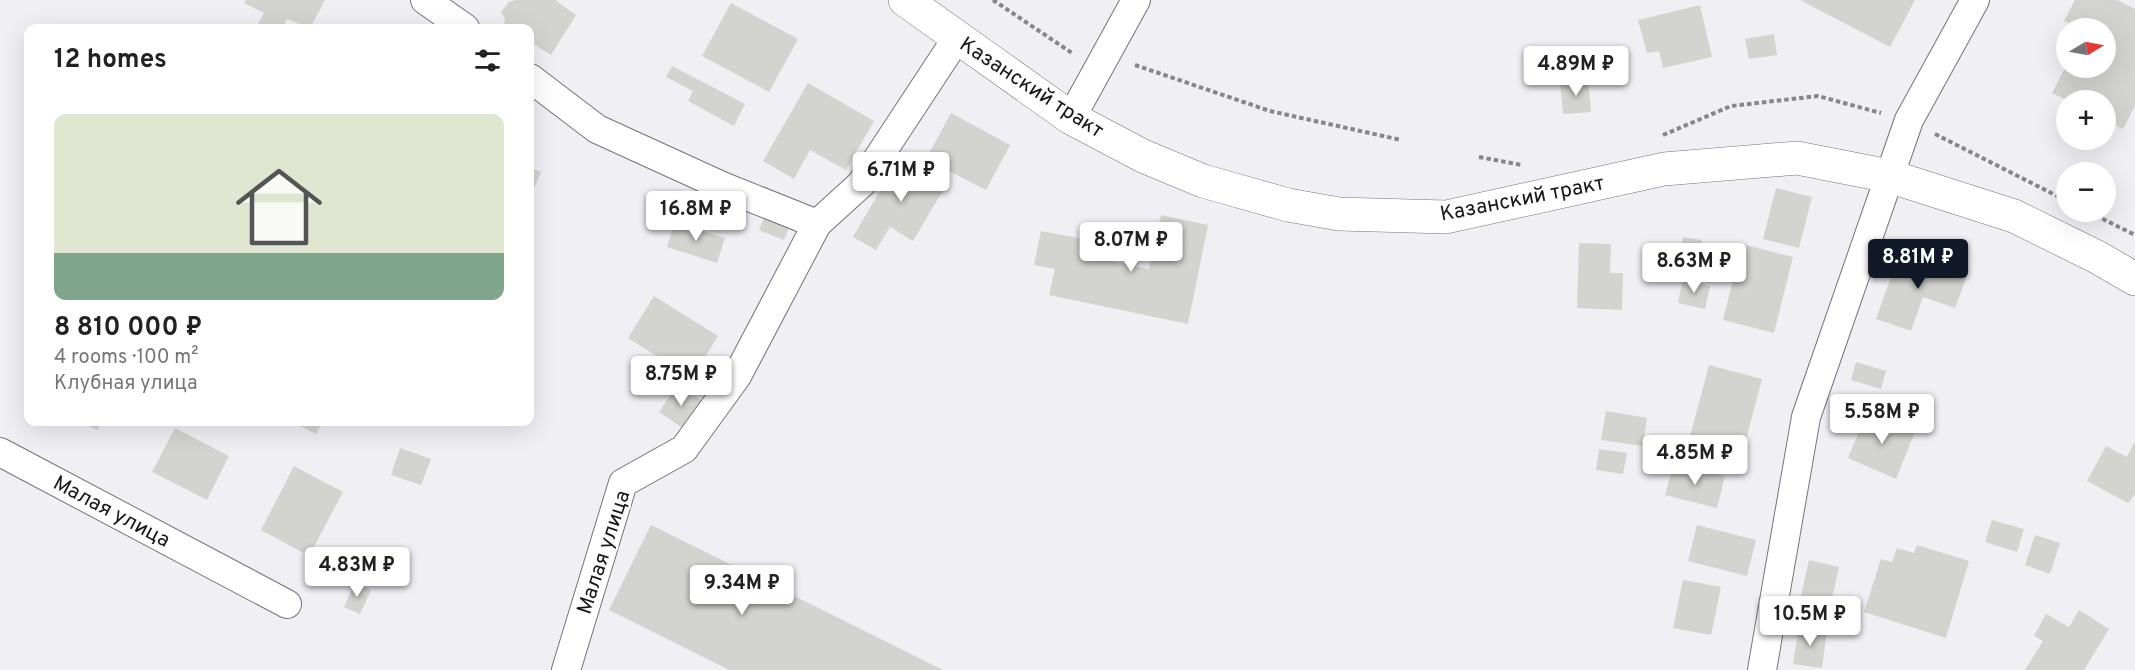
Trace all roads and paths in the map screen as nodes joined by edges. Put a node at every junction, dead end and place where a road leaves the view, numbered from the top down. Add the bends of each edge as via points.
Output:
1 (425, 0) edge
2 (905, 0) edge
3 (993, 0) edge
4 (1136, 0) edge
5 (1975, 0) edge
6 (459, 24) edge
7 (957, 38) junction
8 (1106, 55) junction
9 (534, 81) edge
10 (1071, 118) junction
11 (1401, 140) dead end
12 (1479, 158) dead end
13 (1500, 162) dead end
14 (1889, 176) junction
15 (2109, 222) edge
16 (818, 224) junction
17 (2135, 235) edge
18 (2135, 279) edge
19 (0, 452) edge
20 (287, 604) dead end
21 (566, 670) edge
22 (1762, 670) edge

1 - 6 street
2 - 7 street, Казанский тракт
3 - 8 path via 1069,52
4 - 8 street
5 - 14 street via 1909,120
7 - 10 street, Казанский тракт
7 - 16 street via 861,184
8 - 10 street
8 - 11 path via 1270,111
9 - 16 street via 597,129 722,186
10 - 14 street, Казанский тракт via 1143,156 1203,181 1288,205 1339,214 1446,217 1664,169 1797,158
12 - 13 path
14 - 18 street, Казанский тракт via 2014,216
14 - 22 street via 1806,417
15 - 17 path
16 - 21 street, Малая улица via 738,376 684,449 623,483
19 - 20 street, Малая улица

